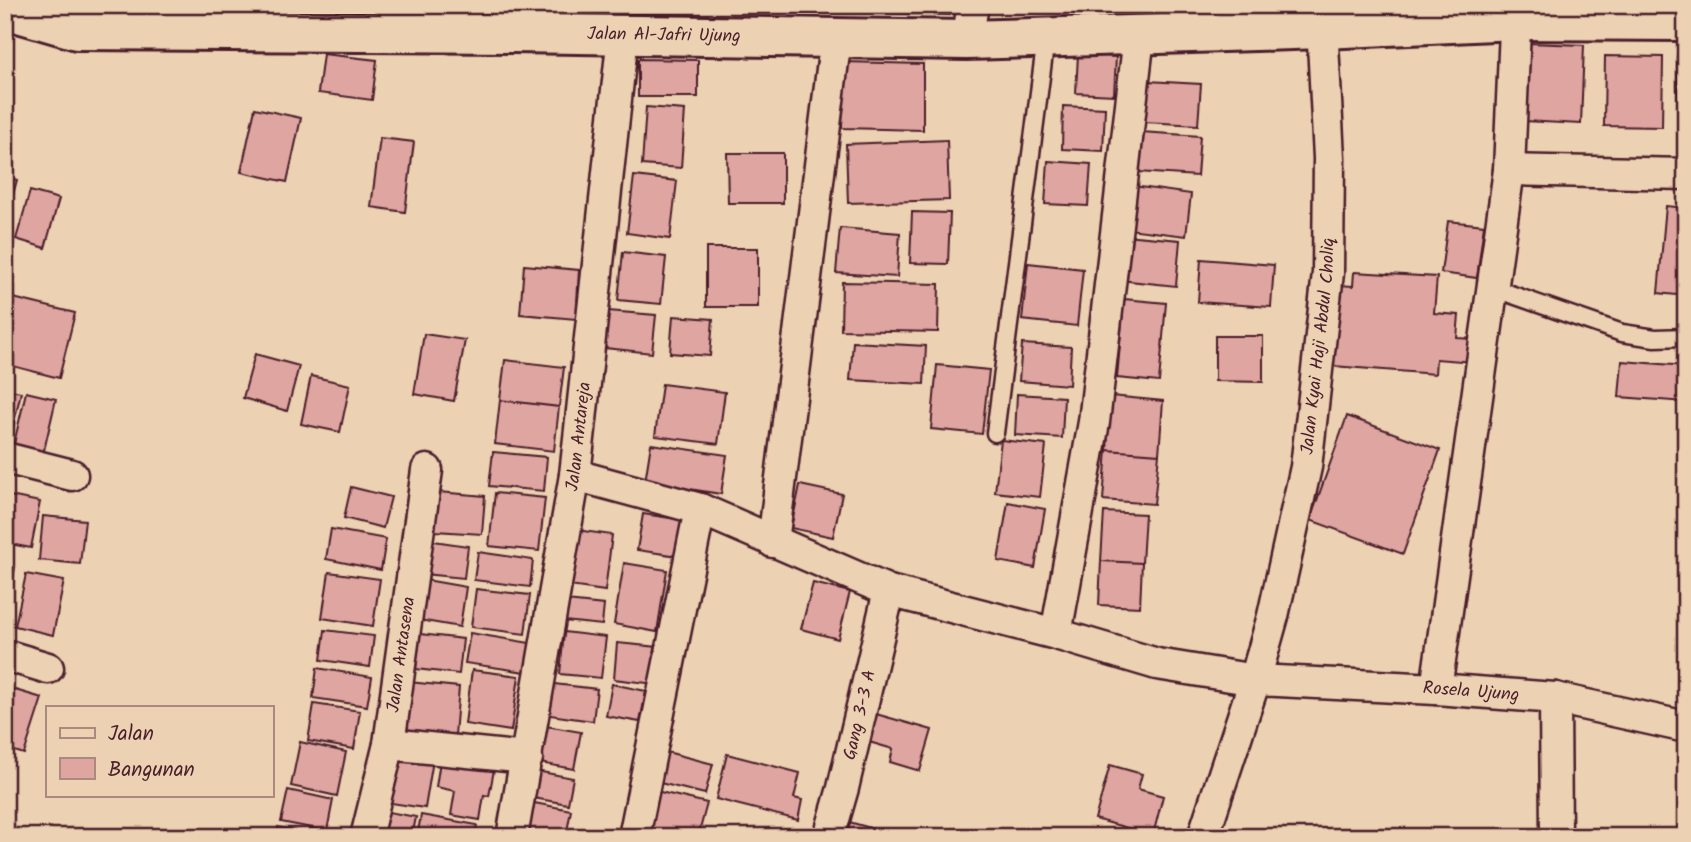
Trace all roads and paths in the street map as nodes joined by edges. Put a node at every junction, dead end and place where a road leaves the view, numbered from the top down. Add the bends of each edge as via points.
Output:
1 (5, 9) edge
2 (1515, 13) edge
3 (1322, 17) edge
4 (72, 18) edge
5 (513, 19) edge
6 (1686, 21) edge
7 (970, 23) edge
8 (623, 35) junction
9 (1139, 36) junction
10 (836, 37) junction
11 (1046, 38) junction
12 (1509, 170) junction
13 (1686, 174) edge
14 (1493, 288) junction
15 (1686, 337) edge
16 (995, 433) dead end
17 (5, 457) edge
18 (427, 470) dead end
19 (72, 475) dead end
20 (575, 475) junction
21 (700, 509) junction
22 (773, 542) junction
23 (889, 591) junction
24 (1056, 634) junction
25 (5, 654) edge
26 (48, 668) dead end
27 (1255, 680) junction
28 (1436, 689) junction
29 (1555, 698) junction
30 (1686, 727) edge
31 (389, 744) junction
32 (527, 758) junction
33 (366, 837) edge
34 (512, 837) edge
35 (634, 837) edge
36 (829, 837) edge
37 (1203, 837) edge
38 (1556, 837) edge

1 - 4 street, Jalan Al-Jafri Ujung
2 - 3 street, Jalan Al-Jafri Ujung
2 - 6 street, Jalan Al-Jafri Ujung
2 - 12 street
3 - 9 street, Jalan Al-Jafri Ujung
3 - 27 street, Jalan Kyai Haji Abdul Choliq via 1329,158 1328,273 1306,467
4 - 5 street, Jalan Al-Jafri Ujung
5 - 8 street, Jalan Al-Jafri Ujung
7 - 10 street, Jalan Al-Jafri Ujung
7 - 11 street, Jalan Al-Jafri Ujung
8 - 10 street, Jalan Al-Jafri Ujung
8 - 20 street, Jalan Antareja
9 - 11 street, Jalan Al-Jafri Ujung
9 - 24 street via 1094,422
10 - 22 street
11 - 16 lane
12 - 13 street
12 - 14 street
14 - 15 lane via 1622,333
14 - 28 street
17 - 19 street
18 - 31 street, Jalan Antasena
20 - 21 street, Rosela Ujung
20 - 32 street, Jalan Antareja
21 - 22 street, Rosela Ujung
21 - 35 street
22 - 23 street, Rosela Ujung
23 - 24 street, Rosela Ujung
23 - 36 street, Gang 3-3 A
24 - 27 street, Rosela Ujung via 1157,664
25 - 26 street
27 - 28 street, Rosela Ujung
27 - 37 street, Jalan Kyai Haji Abdul Choliq
28 - 29 street, Rosela Ujung
29 - 30 street, Rosela Ujung
29 - 38 street
31 - 32 street
31 - 33 street, Jalan Antasena
32 - 34 street, Jalan Antareja

